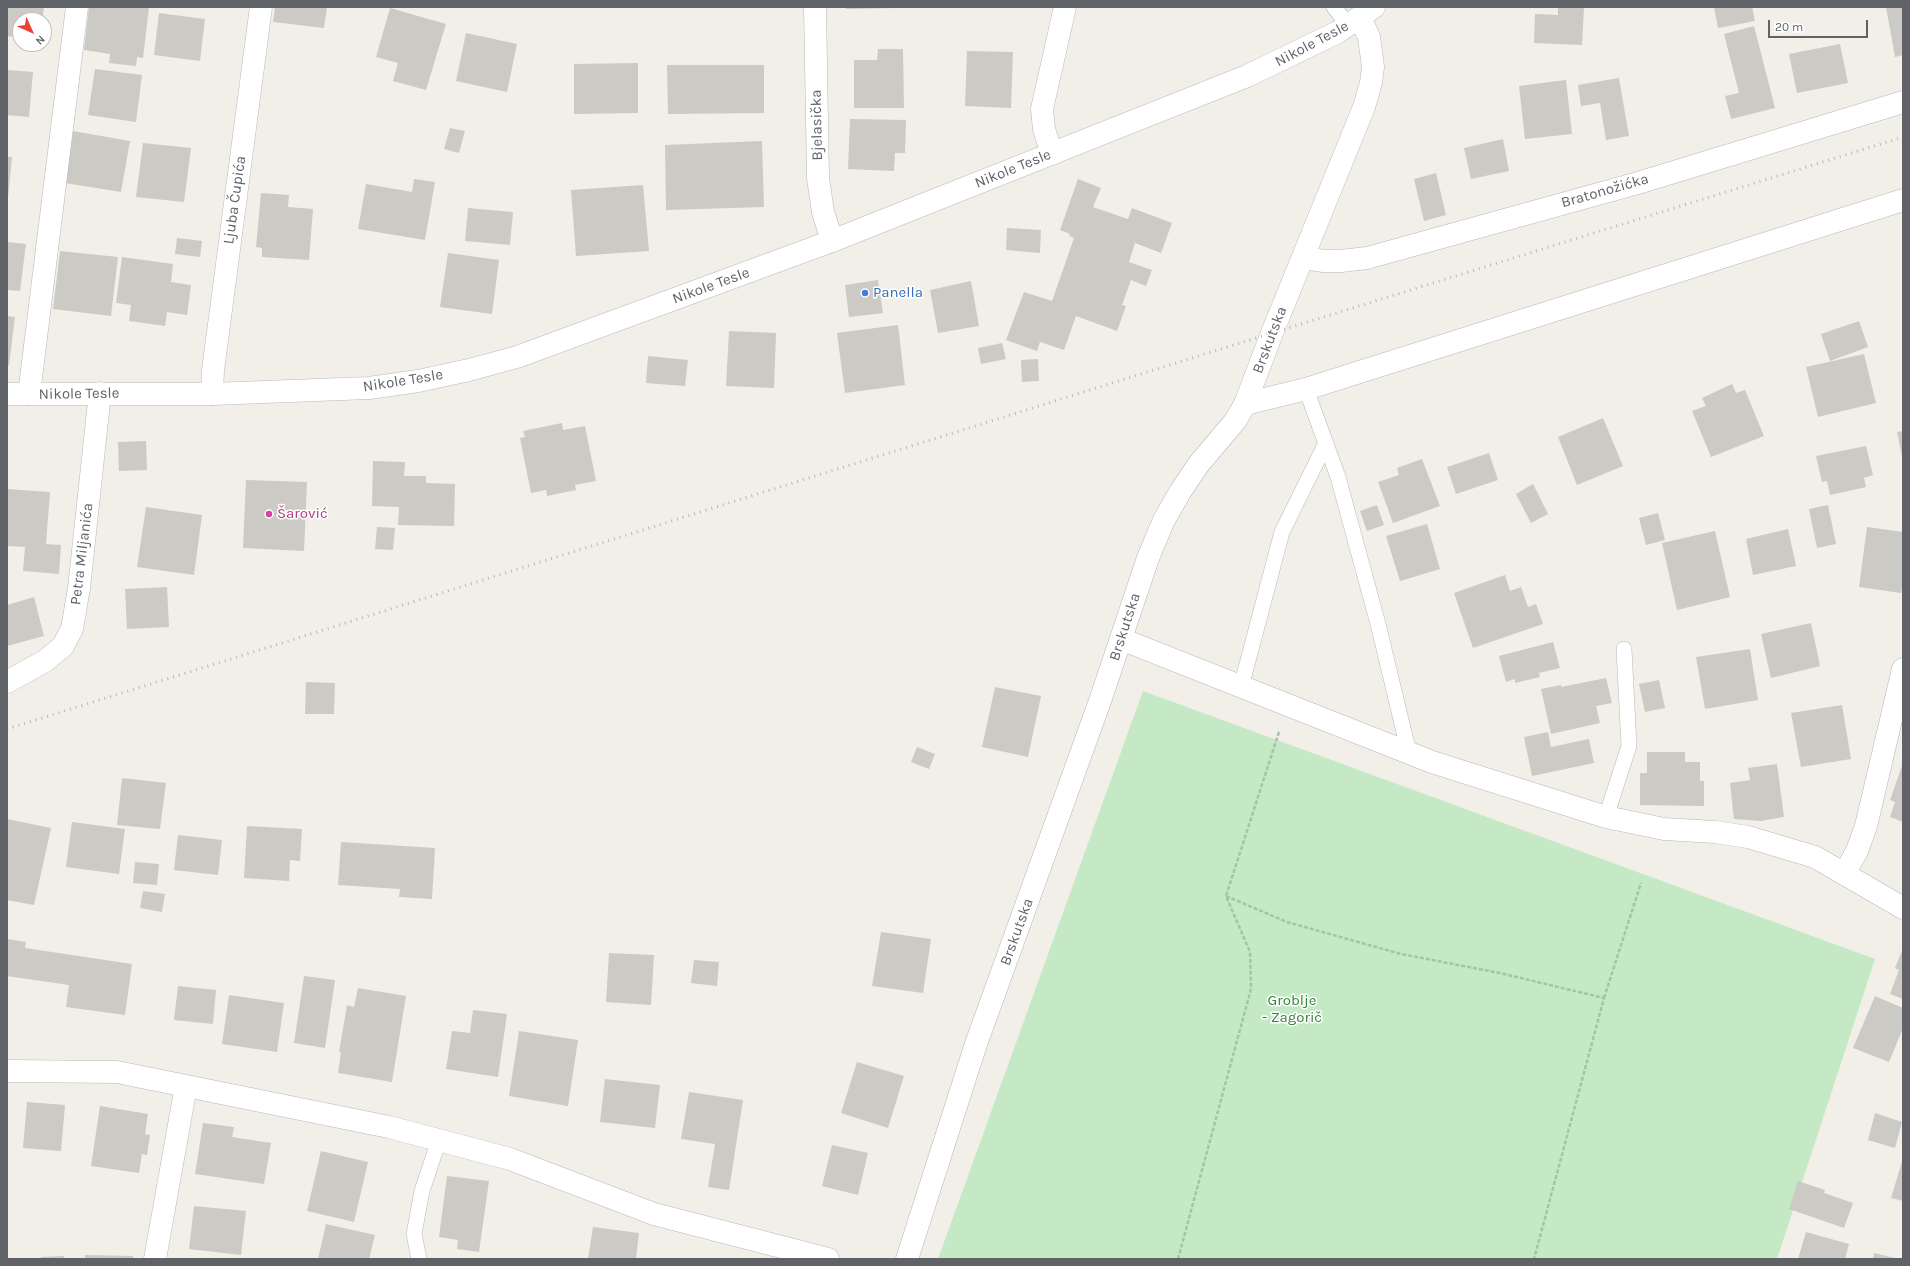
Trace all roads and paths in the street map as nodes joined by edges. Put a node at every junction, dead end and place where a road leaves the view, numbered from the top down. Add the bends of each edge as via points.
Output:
1 (77, 7) edge
2 (261, 7) edge
3 (815, 7) edge
4 (1065, 7) edge
5 (1334, 7) edge
6 (1361, 17) edge
7 (1903, 102) edge
8 (1052, 154) junction
9 (1903, 200) edge
10 (832, 241) junction
11 (1303, 258) junction
12 (1306, 389) junction
13 (100, 393) junction
14 (7, 394) edge
15 (30, 394) junction
16 (212, 394) junction
17 (1245, 404) junction
18 (1326, 443) junction
19 (1121, 639) junction
20 (1624, 649) dead end
21 (1903, 668) edge
22 (7, 682) edge
23 (1241, 687) junction
24 (1280, 728) dead end
25 (1409, 753) junction
26 (1606, 817) junction
27 (1844, 874) junction
28 (1641, 883) dead end
29 (1226, 896) junction
30 (1903, 908) edge
31 (1604, 998) junction
32 (7, 1071) edge
33 (186, 1086) junction
34 (439, 1140) junction
35 (155, 1259) edge
36 (419, 1259) edge
37 (828, 1259) edge
38 (906, 1259) edge
39 (1178, 1259) edge
40 (1534, 1259) edge

1 - 15 street
2 - 16 street, Ljuba Čupića via 213,370
3 - 10 street, Bjelasička via 818,178 823,212
4 - 8 street via 1042,109 1044,129
5 - 6 lane
6 - 8 street, Nikole Tesle via 1313,46 1247,76
6 - 11 street, Brskutska via 1372,52 1372,83
7 - 11 street, Bratonožićka via 1638,182 1367,258 1341,262
8 - 10 street, Nikole Tesle
9 - 12 street
10 - 16 street, Nikole Tesle via 568,339 469,370 369,388
11 - 17 street, Brskutska
12 - 17 street
12 - 18 lane
13 - 15 street, Nikole Tesle
13 - 16 street, Nikole Tesle
13 - 22 street, Petra Miljanića via 79,588 72,629 63,646 45,662
14 - 15 street, Nikole Tesle
17 - 19 street, Brskutska via 1236,420 1198,465 1164,520 1148,558
18 - 23 lane via 1282,532
18 - 25 lane via 1338,477 1378,624
19 - 23 street
19 - 38 street, Brskutska via 976,1044
20 - 26 lane via 1629,746
21 - 27 street via 1866,826 1857,851
23 - 25 street
24 - 29 path
25 - 26 street
26 - 27 street via 1664,829 1748,837 1815,857
27 - 30 street
28 - 31 path
29 - 31 path via 1287,922 1401,954 1500,973
29 - 39 path via 1250,952 1251,989
31 - 40 path
32 - 33 street via 117,1072
33 - 34 street via 389,1127
33 - 35 street
34 - 36 lane via 422,1191 414,1234
34 - 37 street via 510,1159 654,1214

